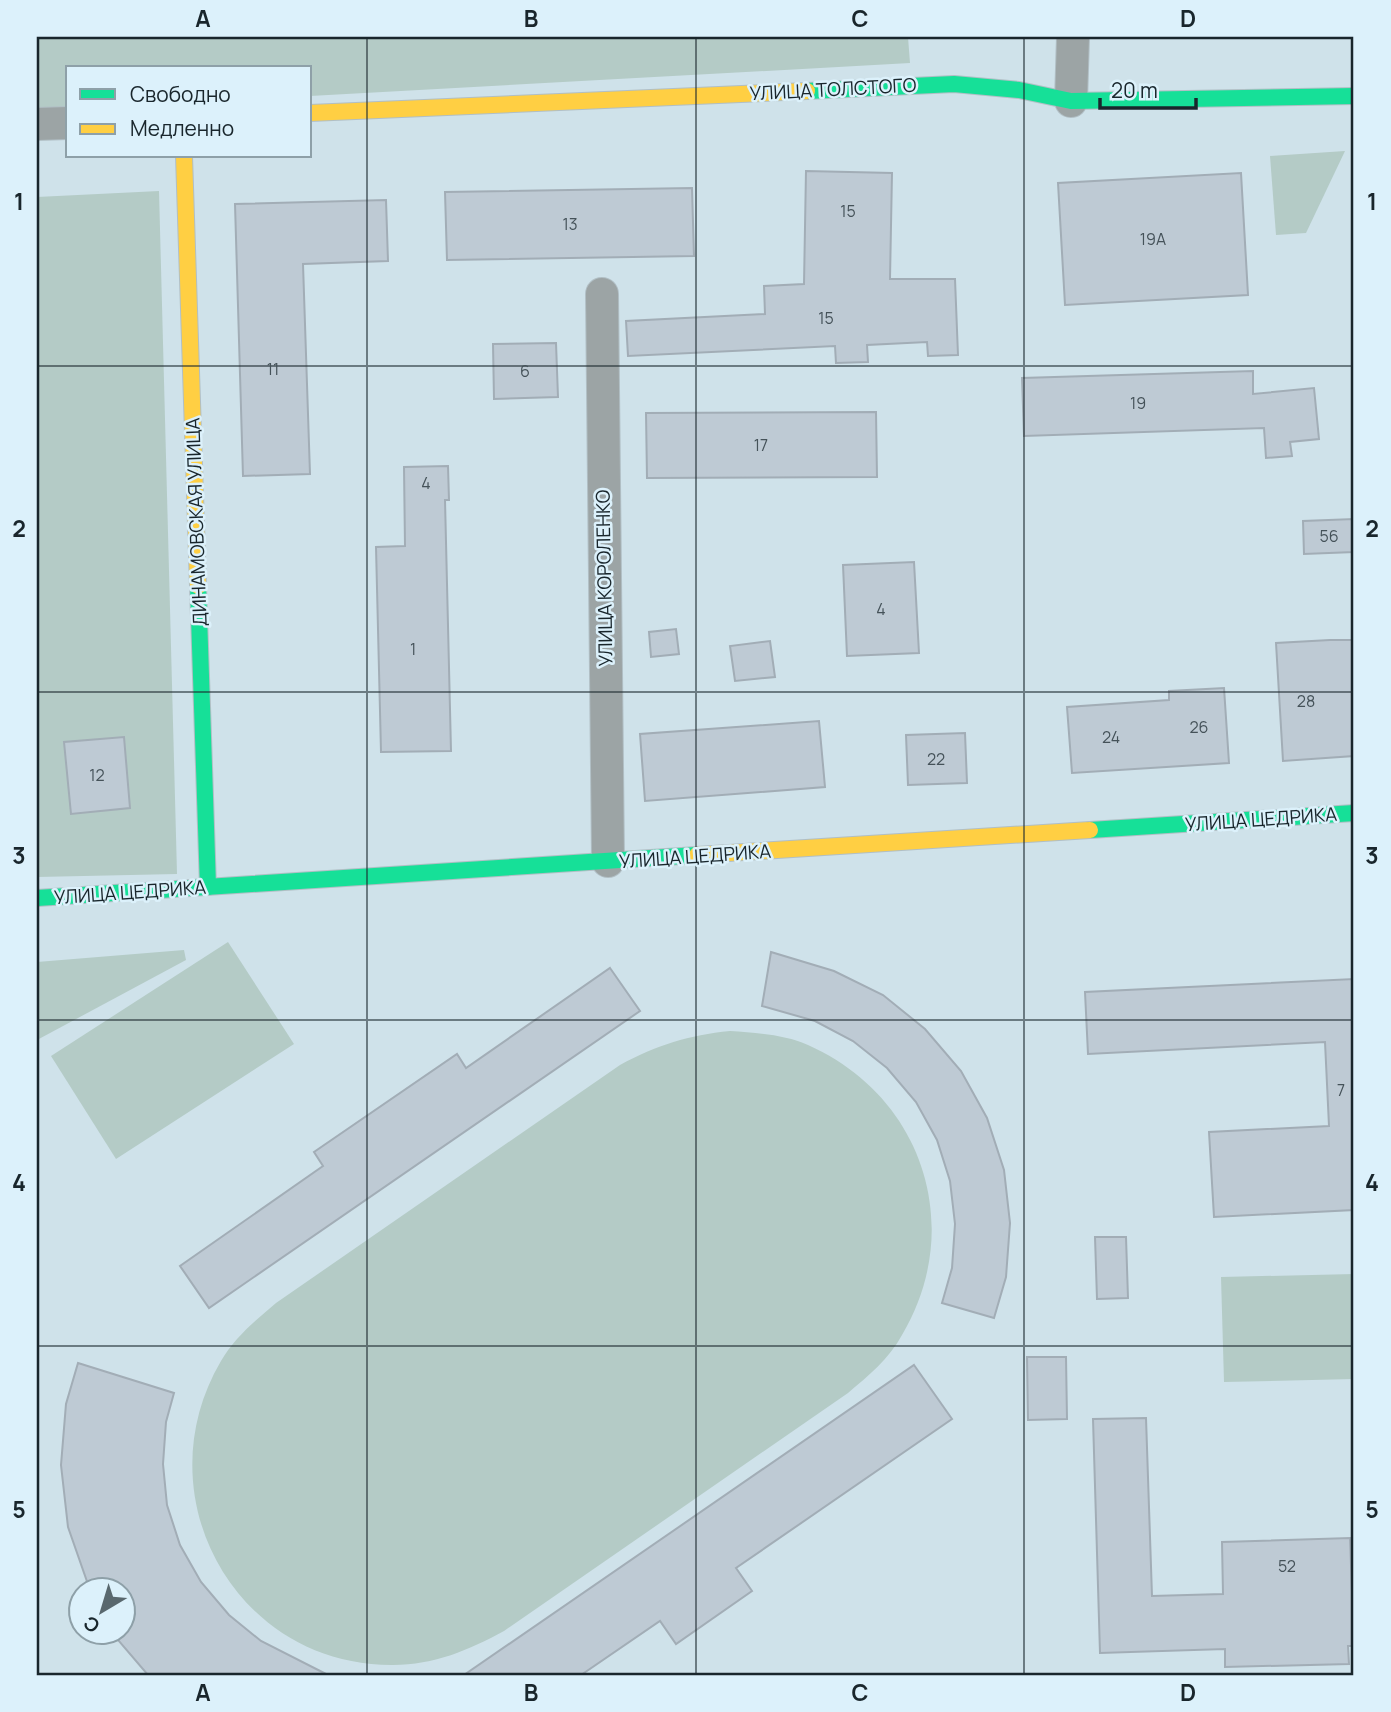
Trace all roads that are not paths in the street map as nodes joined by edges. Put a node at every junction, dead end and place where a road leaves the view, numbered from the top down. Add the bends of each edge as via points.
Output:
1 (1073, 37) edge
2 (1354, 96) edge
3 (1071, 101) junction
4 (312, 113) edge
5 (66, 123) edge
6 (37, 124) edge
7 (184, 158) edge
8 (602, 294) dead end
9 (1354, 813) edge
10 (608, 861) junction
11 (208, 887) junction
12 (37, 898) edge

1 - 3 street
2 - 3 street, УЛИЦА ТОЛСТОГО
3 - 4 street, УЛИЦА ТОЛСТОГО via 954,84
5 - 6 street
7 - 11 street, ДИНАМОВСКАЯ УЛИЦА
8 - 10 street, УЛИЦА КОРОЛЕНКО
9 - 10 street, УЛИЦА ЦЕДРИКА
10 - 11 street, УЛИЦА ЦЕДРИКА
11 - 12 street, УЛИЦА ЦЕДРИКА

